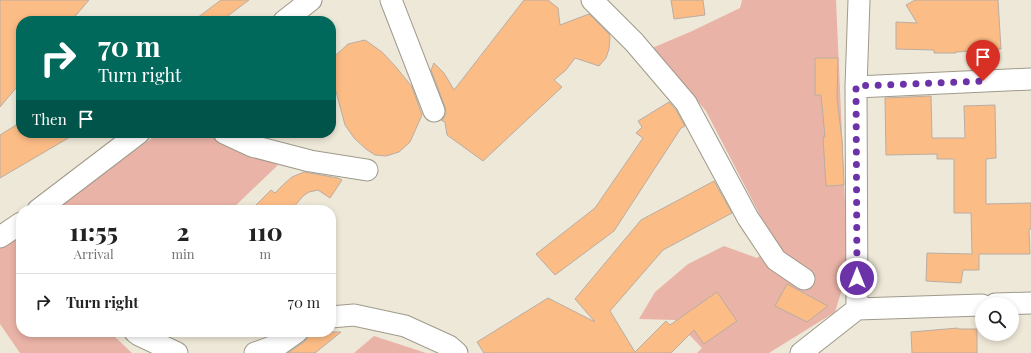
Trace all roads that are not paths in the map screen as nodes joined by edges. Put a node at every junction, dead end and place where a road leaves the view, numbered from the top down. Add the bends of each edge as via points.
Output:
1 (391, 0) edge
2 (592, 0) edge
3 (859, 0) edge
4 (306, 2) edge
5 (290, 16) edge
6 (1031, 79) edge
7 (856, 86) junction
8 (434, 111) dead end
9 (132, 138) edge
10 (235, 138) edge
11 (367, 170) dead end
12 (45, 205) edge
13 (16, 226) edge
14 (0, 237) edge
15 (804, 279) dead end
16 (1019, 303) edge
17 (1031, 303) edge
18 (975, 304) edge
19 (857, 310) junction
20 (336, 317) edge
21 (143, 337) edge
22 (290, 337) edge
23 (177, 353) edge
24 (255, 353) edge
25 (457, 353) edge
26 (801, 353) edge

1 - 8 street
2 - 15 street via 634,42 686,103 748,218 776,260
3 - 7 street
4 - 5 street
6 - 7 street
7 - 19 street
9 - 12 street
10 - 11 street via 252,146 310,161
13 - 14 street
16 - 17 street
18 - 19 street
19 - 26 street
20 - 25 street via 354,315 405,326 449,346
21 - 23 street
22 - 24 street via 280,344

